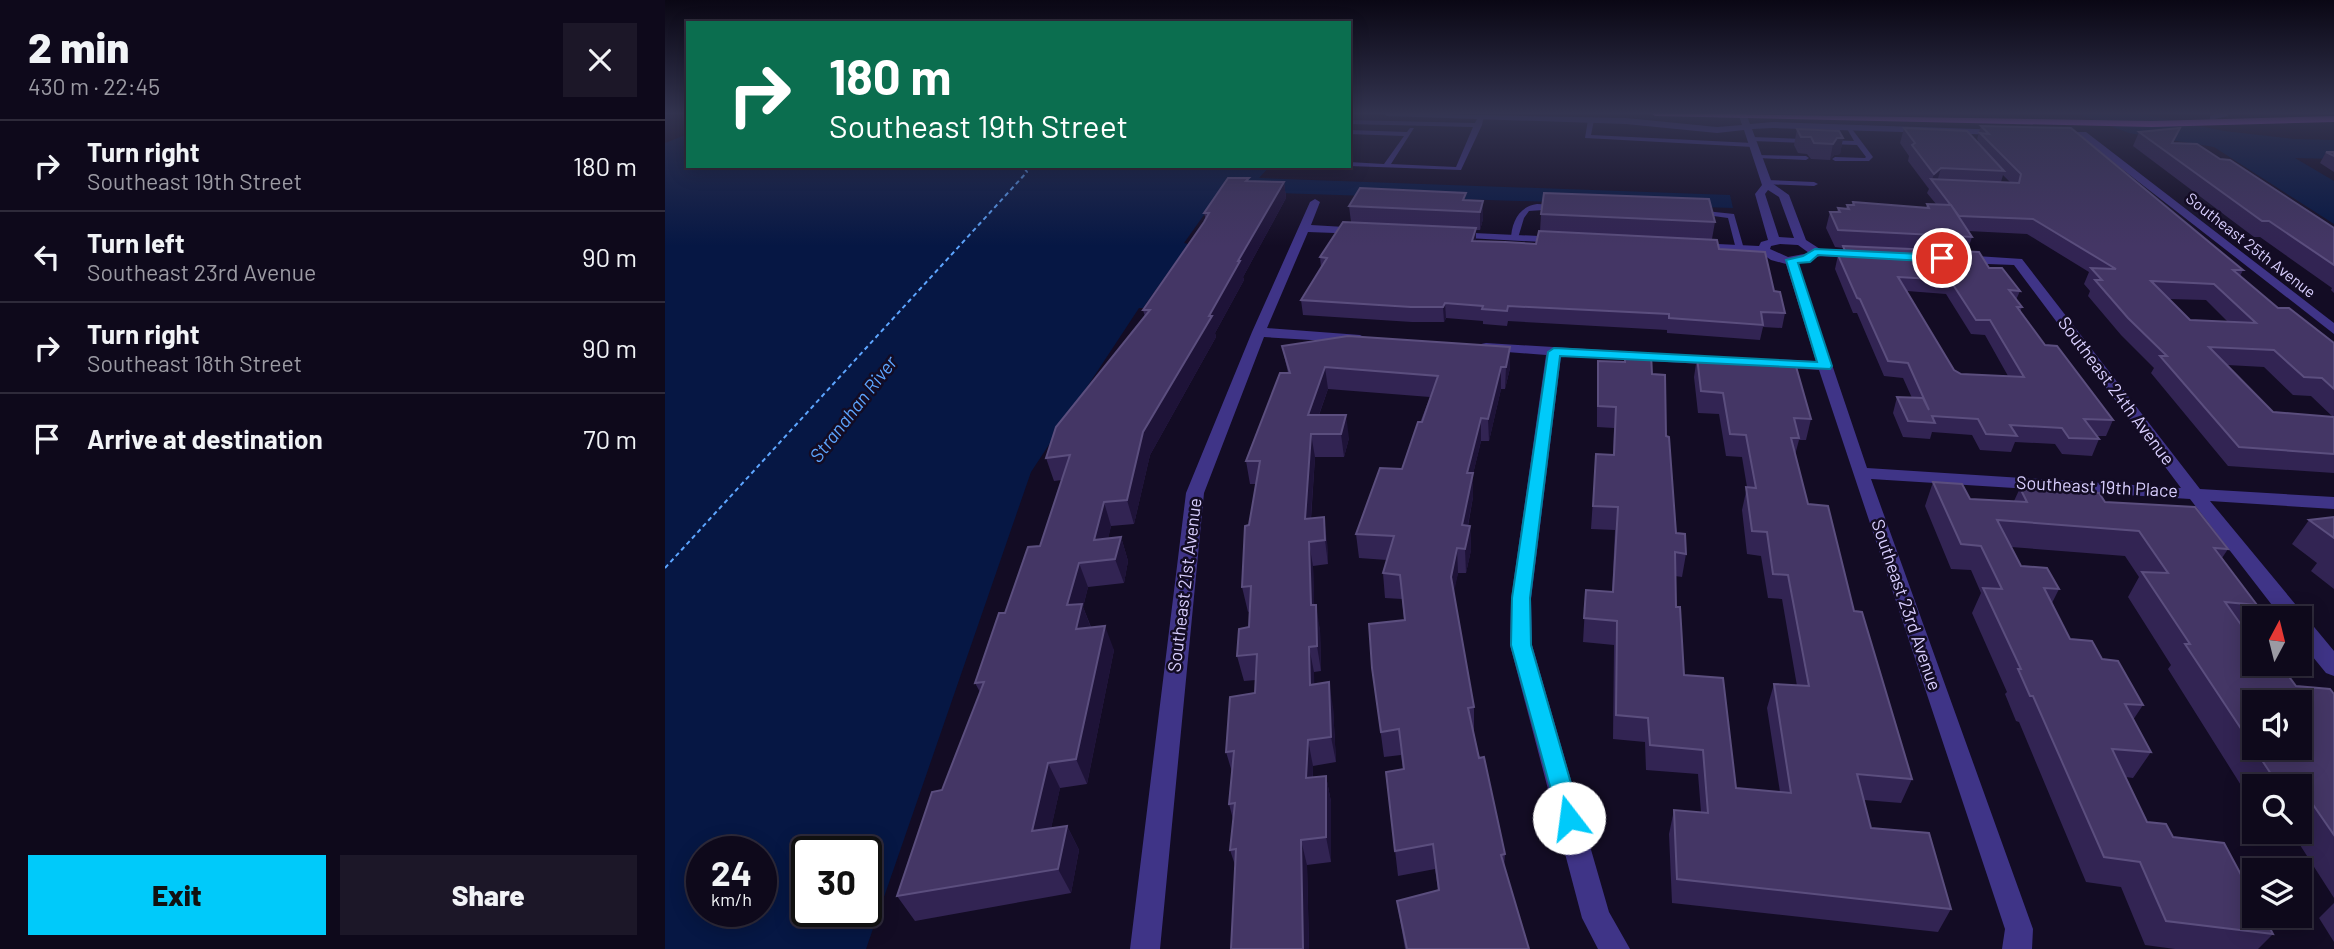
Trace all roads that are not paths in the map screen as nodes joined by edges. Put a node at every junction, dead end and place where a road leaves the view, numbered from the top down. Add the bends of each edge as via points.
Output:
1 (1393, 157) edge
2 (1464, 157) edge
3 (1757, 157) edge
4 (1789, 157) edge
5 (1869, 157) edge
6 (2113, 157) edge
7 (1807, 158) dead end
8 (1835, 159) edge
9 (1351, 164) edge
10 (1387, 166) junction
11 (1767, 183) junction
12 (1814, 184) dead end
13 (1315, 202) dead end
14 (1572, 208) edge
15 (1690, 212) edge
16 (1306, 228) junction
17 (1375, 232) edge
18 (1445, 235) edge
19 (1514, 238) junction
20 (1774, 240) junction
21 (1581, 241) edge
22 (1801, 242) junction
23 (1687, 246) edge
24 (1740, 249) junction
25 (1764, 250) junction
26 (1815, 252) junction
27 (1883, 256) edge
28 (1950, 259) edge
29 (1791, 260) junction
30 (2334, 330) edge
31 (1259, 332) junction
32 (1380, 340) edge
33 (1474, 346) edge
34 (1554, 352) junction
35 (1730, 361) edge
36 (1758, 363) edge
37 (1825, 366) junction
38 (1860, 473) junction
39 (2194, 493) junction
40 (2334, 503) edge
41 (2284, 606) edge
42 (2312, 640) edge
43 (2334, 667) edge
44 (1145, 949) edge
45 (1615, 949) edge
46 (2017, 949) edge

1 - 10 lane
2 - 10 lane via 1459,169
3 - 11 street
4 - 7 lane
5 - 8 lane
6 - 30 street, Southeast 25th Avenue
9 - 10 lane
11 - 12 lane
11 - 20 street via 1760,194
11 - 22 street via 1784,195
13 - 16 street, Southeast 21st Avenue
14 - 19 lane via 1526,207
15 - 24 lane via 1731,216
16 - 17 street
16 - 31 street, Southeast 21st Avenue
18 - 19 street
19 - 21 street
20 - 22 street
20 - 25 street via 1765,244
22 - 26 street
23 - 24 street
24 - 25 street
25 - 29 street
26 - 27 street
26 - 29 street via 1806,259
28 - 39 street, Southeast 24th Avenue via 2018,262
29 - 37 street, Southeast 23rd Avenue
31 - 32 street
31 - 44 street, Southeast 21st Avenue via 1195,493
33 - 34 street
34 - 35 street
34 - 45 street via 1521,598 1521,645 1596,918
36 - 37 street
37 - 38 street, Southeast 23rd Avenue
38 - 39 street, Southeast 19th Place
38 - 46 street, Southeast 23rd Avenue via 2019,929
39 - 40 street, Southeast 19th Place
39 - 41 street, Southeast 24th Avenue
42 - 43 street

